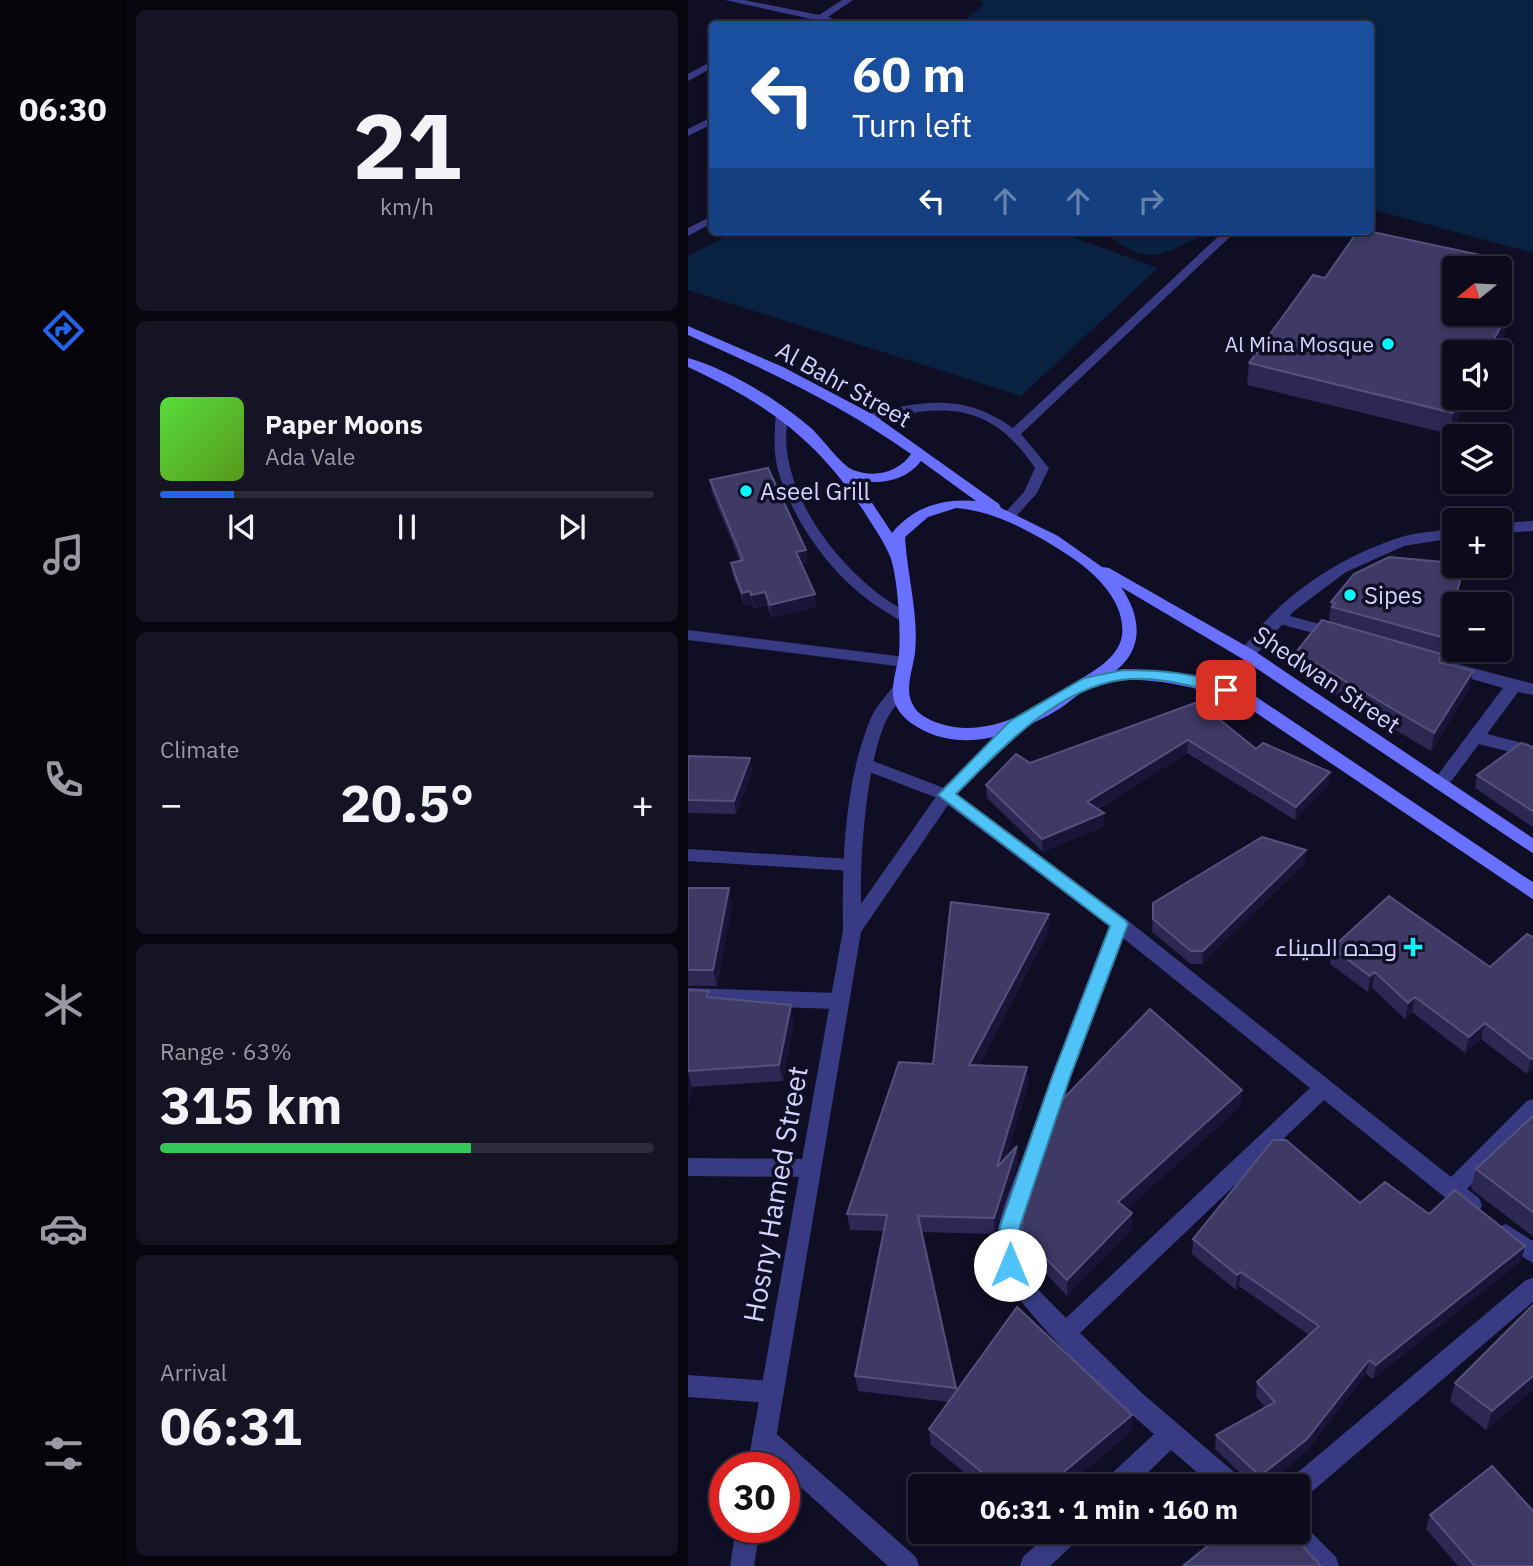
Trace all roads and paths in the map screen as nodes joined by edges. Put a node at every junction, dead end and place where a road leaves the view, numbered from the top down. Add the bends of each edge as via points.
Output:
1 (730, 0) edge
2 (848, 0) edge
3 (799, 14) junction
4 (821, 18) junction
5 (787, 21) edge
6 (832, 21) edge
7 (709, 66) edge
8 (688, 78) edge
9 (709, 122) edge
10 (688, 133) edge
11 (709, 221) edge
12 (688, 233) edge
13 (1226, 235) edge
14 (688, 330) edge
15 (688, 362) edge
16 (782, 413) junction
17 (869, 418) junction
18 (1015, 433) junction
19 (919, 453) junction
20 (844, 471) junction
21 (1007, 516) junction
22 (1533, 526) edge
23 (1512, 527) edge
24 (1442, 535) edge
25 (897, 554) junction
26 (1088, 562) junction
27 (907, 618) junction
28 (1278, 618) junction
29 (688, 635) edge
30 (1357, 640) edge
31 (1247, 654) junction
32 (905, 662) junction
33 (1436, 663) edge
34 (1089, 681) junction
35 (1514, 685) junction
36 (902, 688) junction
37 (1533, 690) edge
38 (1016, 725) junction
39 (1476, 737) junction
40 (1533, 752) edge
41 (865, 764) junction
42 (1440, 784) junction
43 (946, 795) junction
44 (1533, 848) edge
45 (688, 855) edge
46 (851, 865) junction
47 (1533, 893) edge
48 (1119, 924) junction
49 (852, 930) junction
50 (688, 996) edge
51 (837, 1001) junction
52 (1323, 1087) junction
53 (1533, 1107) edge
54 (688, 1167) edge
55 (809, 1168) junction
56 (1452, 1190) junction
57 (1533, 1255) edge
58 (1533, 1287) edge
59 (1065, 1333) junction
60 (688, 1386) edge
61 (772, 1392) junction
62 (1170, 1435) junction
63 (764, 1438) junction
64 (762, 1452) edge
65 (1129, 1474) edge
66 (1217, 1474) edge
67 (1310, 1479) edge
68 (746, 1543) edge
69 (1055, 1544) edge
70 (1307, 1544) edge
71 (742, 1566) edge
72 (907, 1566) edge
73 (1032, 1566) edge
74 (1327, 1566) edge

1 - 3 lane
2 - 4 lane
3 - 4 lane
3 - 5 lane
4 - 6 lane
7 - 8 lane
9 - 10 lane
11 - 12 lane
13 - 18 lane
14 - 17 main road, Al Bahr Street
15 - 16 main road via 736,384
16 - 20 main road
16 - 27 lane via 780,454 808,521 856,581
17 - 18 lane via 935,405 961,407
17 - 19 main road, Al Bahr Street
18 - 21 lane via 1043,468 1030,493
19 - 20 main road via 913,465 899,474 860,478
19 - 21 main road, Al Bahr Street
20 - 25 main road
21 - 25 main road via 980,506 930,509 909,520 897,536
21 - 26 main road
22 - 23 street
24 - 28 street via 1400,542 1341,569
25 - 27 main road
26 - 31 main road, Shedwan Street
26 - 34 main road via 1127,610 1130,635 1115,663
27 - 32 main road
28 - 30 street
28 - 31 street
29 - 32 lane
31 - 42 main road, Shedwan Street
32 - 36 main road
33 - 35 street
34 - 38 main road
34 - 47 main road via 1166,675 1207,683 1246,698
35 - 37 street
35 - 39 street
36 - 38 main road via 904,705 917,720 938,732 991,734
36 - 41 street, Hosny Hamed Street via 879,719
38 - 43 street, Hosny Hamed Street
39 - 40 street
39 - 42 street
41 - 43 street
41 - 46 street, Hosny Hamed Street
42 - 44 main road, Shedwan Street
43 - 48 street
43 - 49 street, Hosny Hamed Street
45 - 46 lane
46 - 49 street, Hosny Hamed Street
48 - 52 street
48 - 59 street via 1057,1089 1010,1226 1007,1248 1021,1284
49 - 51 street, Hosny Hamed Street
50 - 51 street
51 - 55 street, Hosny Hamed Street
52 - 56 street
52 - 59 street
53 - 56 street
54 - 55 street
55 - 61 street, Hosny Hamed Street
56 - 57 street
58 - 67 street
59 - 62 street
60 - 61 street
61 - 63 street, Hosny Hamed Street
62 - 65 street
62 - 66 street
63 - 64 street, Hosny Hamed Street
63 - 72 street
68 - 71 street
69 - 73 street
70 - 74 street

